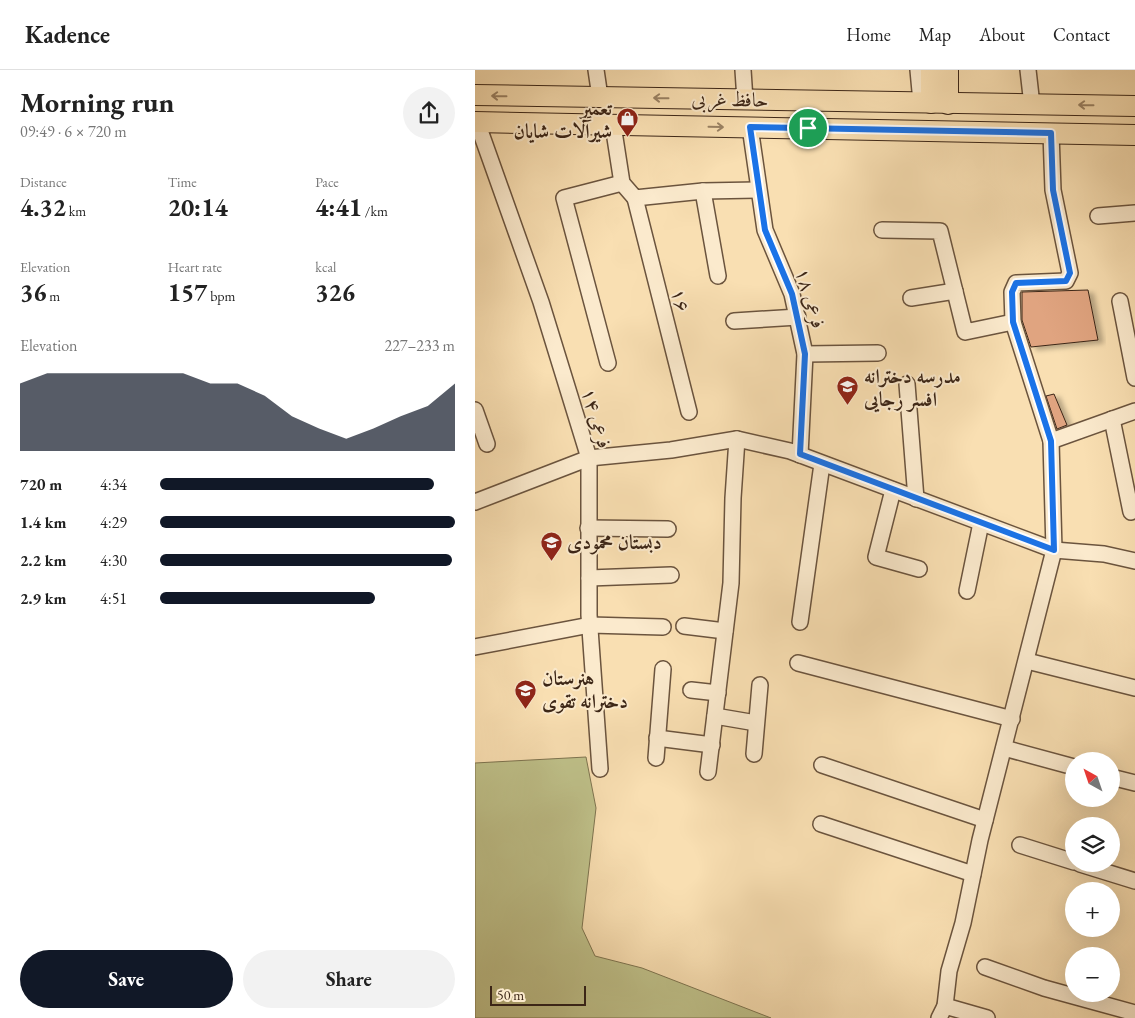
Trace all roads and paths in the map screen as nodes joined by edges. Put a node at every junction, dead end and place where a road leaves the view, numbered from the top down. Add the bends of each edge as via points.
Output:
1 (596, 70) edge
2 (743, 70) edge
3 (918, 70) edge
4 (931, 70) edge
5 (948, 70) edge
6 (1028, 70) edge
7 (475, 95) edge
8 (600, 97) junction
9 (745, 100) junction
10 (867, 102) junction
11 (927, 103) junction
12 (1033, 104) junction
13 (1135, 106) edge
14 (476, 122) edge
15 (613, 125) junction
16 (750, 127) junction
17 (866, 130) junction
18 (902, 130) junction
19 (1051, 133) junction
20 (1135, 135) edge
21 (757, 190) junction
22 (628, 191) junction
23 (703, 191) junction
24 (1135, 213) edge
25 (1098, 216) dead end
26 (883, 230) dead end
27 (718, 276) dead end
28 (955, 291) junction
29 (911, 298) dead end
30 (1120, 301) dead end
31 (797, 317) junction
32 (734, 321) dead end
33 (1013, 322) junction
34 (878, 352) dead end
35 (805, 354) junction
36 (608, 363) dead end
37 (1135, 378) edge
38 (907, 384) dead end
39 (475, 410) edge
40 (1135, 411) edge
41 (689, 412) dead end
42 (1112, 419) junction
43 (737, 439) junction
44 (1051, 441) junction
45 (487, 444) dead end
46 (800, 454) junction
47 (589, 458) junction
48 (822, 464) junction
49 (893, 490) junction
50 (916, 499) junction
51 (475, 502) edge
52 (1131, 512) dead end
53 (981, 523) junction
54 (588, 528) junction
55 (668, 529) dead end
56 (1054, 550) junction
57 (1135, 561) edge
58 (919, 569) dead end
59 (671, 575) dead end
60 (589, 578) junction
61 (967, 591) dead end
62 (800, 622) dead end
63 (590, 624) junction
64 (684, 626) dead end
65 (663, 627) dead end
66 (725, 631) junction
67 (475, 647) edge
68 (1027, 660) junction
69 (798, 663) dead end
70 (663, 669) dead end
71 (760, 685) dead end
72 (1135, 688) edge
73 (691, 690) dead end
74 (719, 693) junction
75 (715, 716) junction
76 (1012, 719) junction
77 (757, 723) junction
78 (657, 738) junction
79 (712, 745) junction
80 (1004, 748) junction
81 (754, 754) dead end
82 (656, 758) dead end
83 (822, 765) dead end
84 (1065, 765) edge
85 (600, 769) dead end
86 (708, 772) dead end
87 (1120, 780) edge
88 (1135, 784) edge
89 (985, 820) junction
90 (821, 824) dead end
91 (1020, 845) dead end
92 (1065, 859) edge
93 (1106, 872) edge
94 (973, 874) junction
95 (1135, 881) edge
96 (985, 968) dead end
97 (942, 1012) edge
98 (1135, 1013) edge
99 (987, 1018) edge

1 - 8 street
2 - 9 street
3 - 11 street
4 - 11 main road
5 - 11 main road
6 - 12 street
8 -> 7 main road, حافظ غربی
9 -> 8 main road, حافظ غربی
9 - 10 main road, حافظ غربی
10 - 11 main road, حافظ غربی
10 - 17 main road via 874,113
11 - 12 main road, حافظ غربی
11 - 18 main road via 899,109 896,117
13 -> 12 main road, حافظ غربی
14 - 15 main road, حافظ غربی
14 - 47 street, فرعی ۱۴ via 541,302
15 -> 16 main road, حافظ غربی
15 - 22 street, ۱۶
16 - 17 main road, حافظ غربی
16 - 21 street, فرعی ۱۸
17 - 18 main road, حافظ غربی
18 - 19 main road, حافظ غربی
19 - 20 main road, حافظ غربی
19 - 33 street via 1053,190 1070,273 1066,281 1016,283 1012,292
21 - 23 street
21 - 31 street, فرعی ۱۸ via 765,230 781,264
22 - 23 street
22 - 36 street via 564,198
22 - 41 street, ۱۶
23 - 27 street
24 - 25 street
26 - 28 street via 940,231
28 - 29 street
28 - 33 street via 965,332
30 - 37 street
31 - 32 street
31 - 35 street, فرعی ۱۸
33 - 44 street
34 - 35 street
35 - 46 street, فرعی ۱۸
38 - 50 street
39 - 45 street
40 - 42 street
42 - 44 street
42 - 52 street
43 - 46 street
43 - 47 street via 671,450
43 - 66 street via 731,583
44 - 56 street
46 - 48 street
47 - 51 street
47 - 54 street, فرعی ۱۴
48 - 49 street
48 - 62 street
49 - 50 street
49 - 58 street via 876,557
50 - 53 street
53 - 56 street
53 - 61 street
54 - 55 street
54 - 60 street, فرعی ۱۴
56 - 57 street via 1104,554
56 - 68 street
59 - 60 street
60 - 63 street, فرعی ۱۴
63 - 65 street
63 - 67 street
63 - 85 street, فرعی ۱۴
64 - 66 street
66 - 74 street
68 - 72 street
68 - 76 street
69 - 76 street
70 - 78 street
71 - 77 street
73 - 74 street
74 - 75 street
75 - 77 street
75 - 79 street
76 - 80 street
77 - 81 street
78 - 79 street
78 - 82 street
79 - 86 street
80 - 84 street
80 - 89 street
83 - 89 street
87 - 88 street
89 - 94 street
90 - 94 street
91 - 92 street
93 - 95 street
94 - 97 street
96 - 98 street
97 - 99 street

